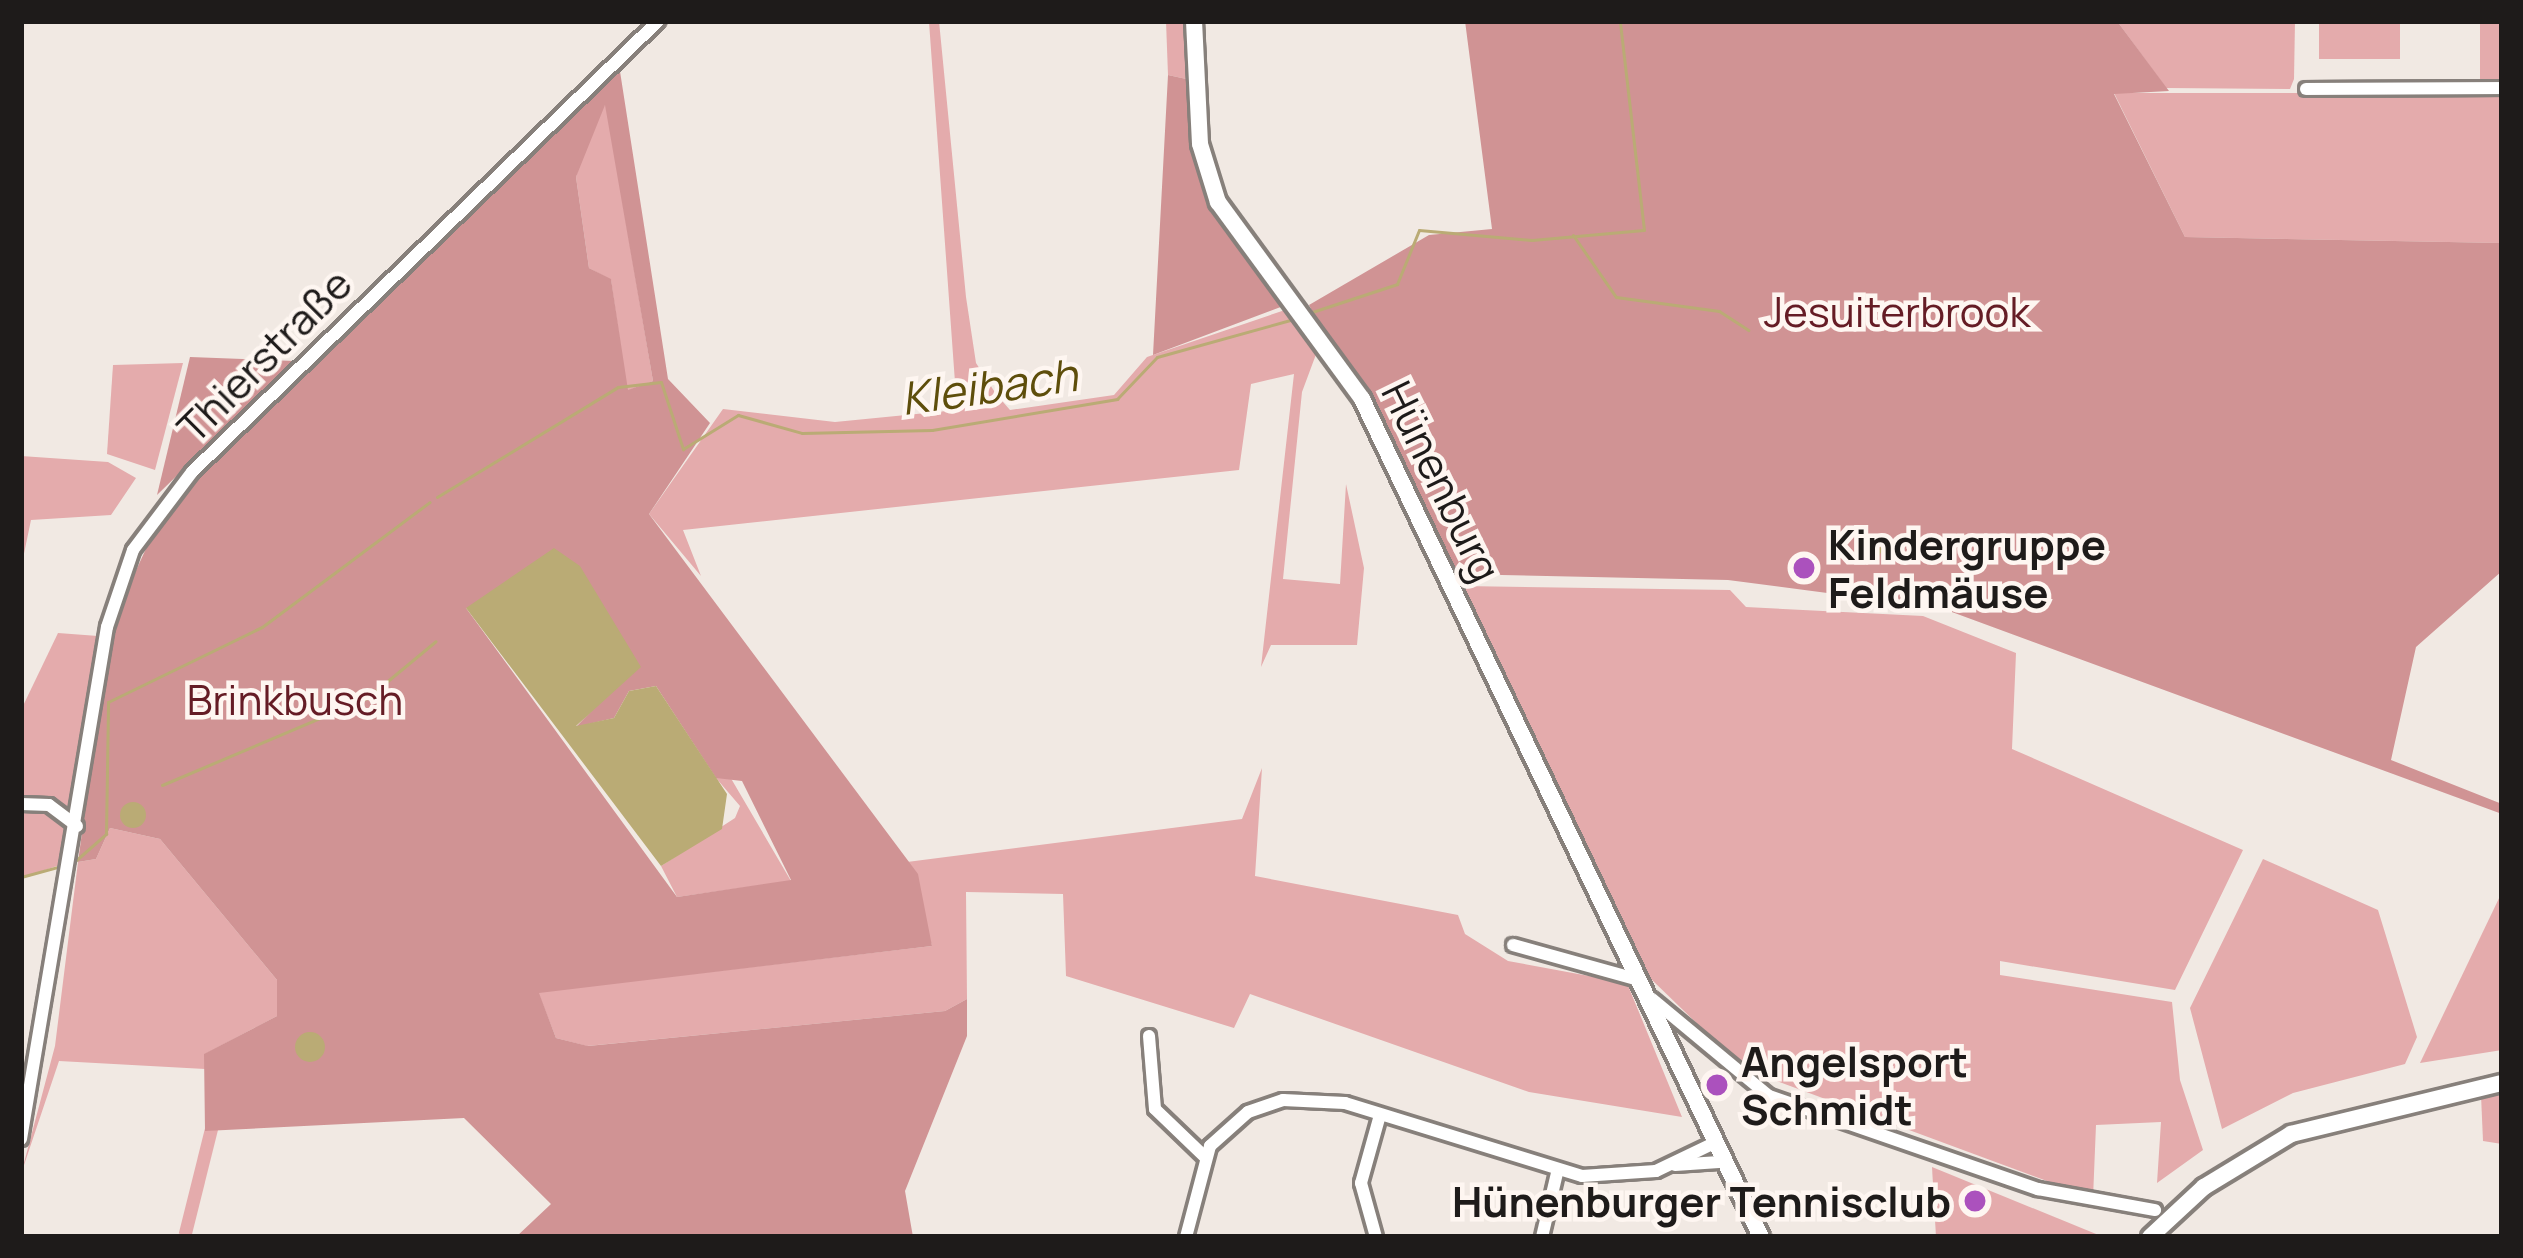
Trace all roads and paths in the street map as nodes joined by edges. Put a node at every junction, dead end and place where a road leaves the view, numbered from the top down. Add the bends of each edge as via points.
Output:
1 (658, 21) edge
2 (1194, 21) edge
3 (2502, 88) edge
4 (2306, 89) dead end
5 (21, 804) edge
6 (77, 826) junction
7 (1513, 945) dead end
8 (1644, 981) junction
9 (1652, 999) junction
10 (1149, 1036) dead end
11 (2502, 1083) edge
12 (1380, 1115) junction
13 (21, 1138) edge
14 (1712, 1144) junction
15 (1204, 1156) junction
16 (1719, 1162) junction
17 (1675, 1165) junction
18 (1557, 1173) junction
19 (2156, 1210) dead end
20 (1186, 1237) edge
21 (1376, 1237) edge
22 (1542, 1237) edge
23 (1760, 1237) edge
24 (2150, 1237) edge

1 - 6 street, Thierstraße via 165,501 107,627
2 - 8 street, Hünenburg via 1210,183 1233,230 1362,399
3 - 4 street
5 - 6 street via 49,805
6 - 13 street, Thierstraße
7 - 8 street
8 - 9 street, Hünenburg
9 - 14 street, Hünenburg
9 - 19 street, Hünenburg via 1769,1096 2038,1189
10 - 15 street via 1155,1109
11 - 24 street via 2291,1134 2204,1186
12 - 15 street via 1283,1100 1238,1118
12 - 18 street
12 - 21 street via 1361,1183
14 - 16 street, Hünenburg
14 - 17 street
15 - 20 street
16 - 17 street
16 - 23 street, Hünenburg
17 - 18 street
18 - 22 street

